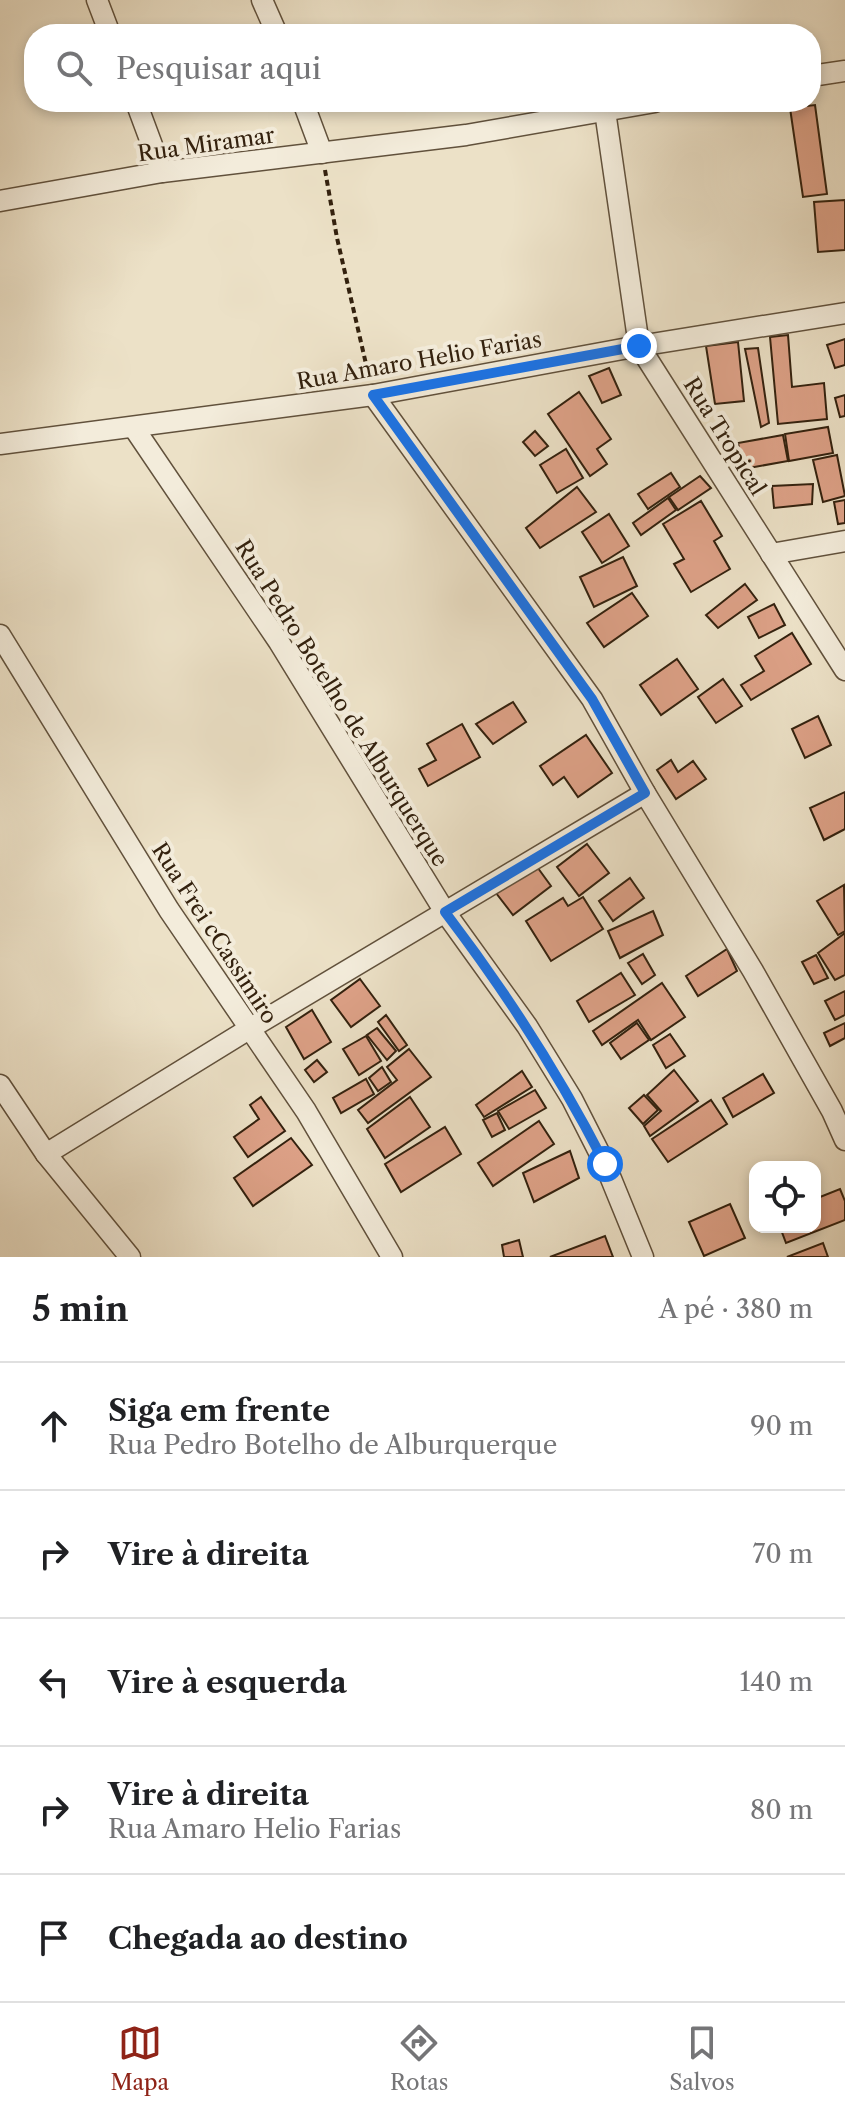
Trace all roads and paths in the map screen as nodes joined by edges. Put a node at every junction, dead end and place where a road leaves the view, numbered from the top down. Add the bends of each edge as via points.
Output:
1 (97, 0) edge
2 (262, 0) edge
3 (106, 24) edge
4 (273, 24) edge
5 (845, 71) edge
6 (821, 75) edge
7 (140, 112) edge
8 (307, 112) edge
9 (599, 112) edge
10 (605, 112) edge
11 (322, 153) junction
12 (162, 172) junction
13 (0, 201) edge
14 (845, 313) edge
15 (639, 346) junction
16 (373, 395) junction
17 (134, 428) junction
18 (0, 444) edge
19 (845, 541) edge
20 (771, 554) junction
21 (0, 635) edge
22 (845, 670) edge
23 (645, 793) junction
24 (445, 912) junction
25 (249, 1029) junction
26 (0, 1085) edge
27 (845, 1140) edge
28 (46, 1154) junction
29 (130, 1257) edge
30 (392, 1257) edge
31 (643, 1257) edge

1 - 3 street
2 - 4 street
5 - 6 street
7 - 12 street
8 - 11 street
9 - 11 street, Rua Miramar
10 - 15 street, Rua Tropical
11 - 12 street, Rua Miramar
11 - 16 path
12 - 13 street, Rua Miramar
14 - 15 street, Rua Amaro Helio Farias
15 - 16 street, Rua Amaro Helio Farias
15 - 20 street, Rua Tropical
16 - 17 street, Rua Amaro Helio Farias
16 - 23 street via 592,699
17 - 18 street, Rua Amaro Helio Farias
17 - 24 street, Rua Pedro Botelho de Alburquerque via 279,642
19 - 20 street
20 - 22 street, Rua Tropical
21 - 25 street, Rua Frei cCassimiro
23 - 24 street
23 - 27 street via 753,971
24 - 25 street
24 - 31 street, Rua Pedro Botelho de Alburquerque via 572,1099
25 - 28 street
25 - 30 street, Rua Frei cCassimiro via 306,1111
26 - 28 street
28 - 29 street

